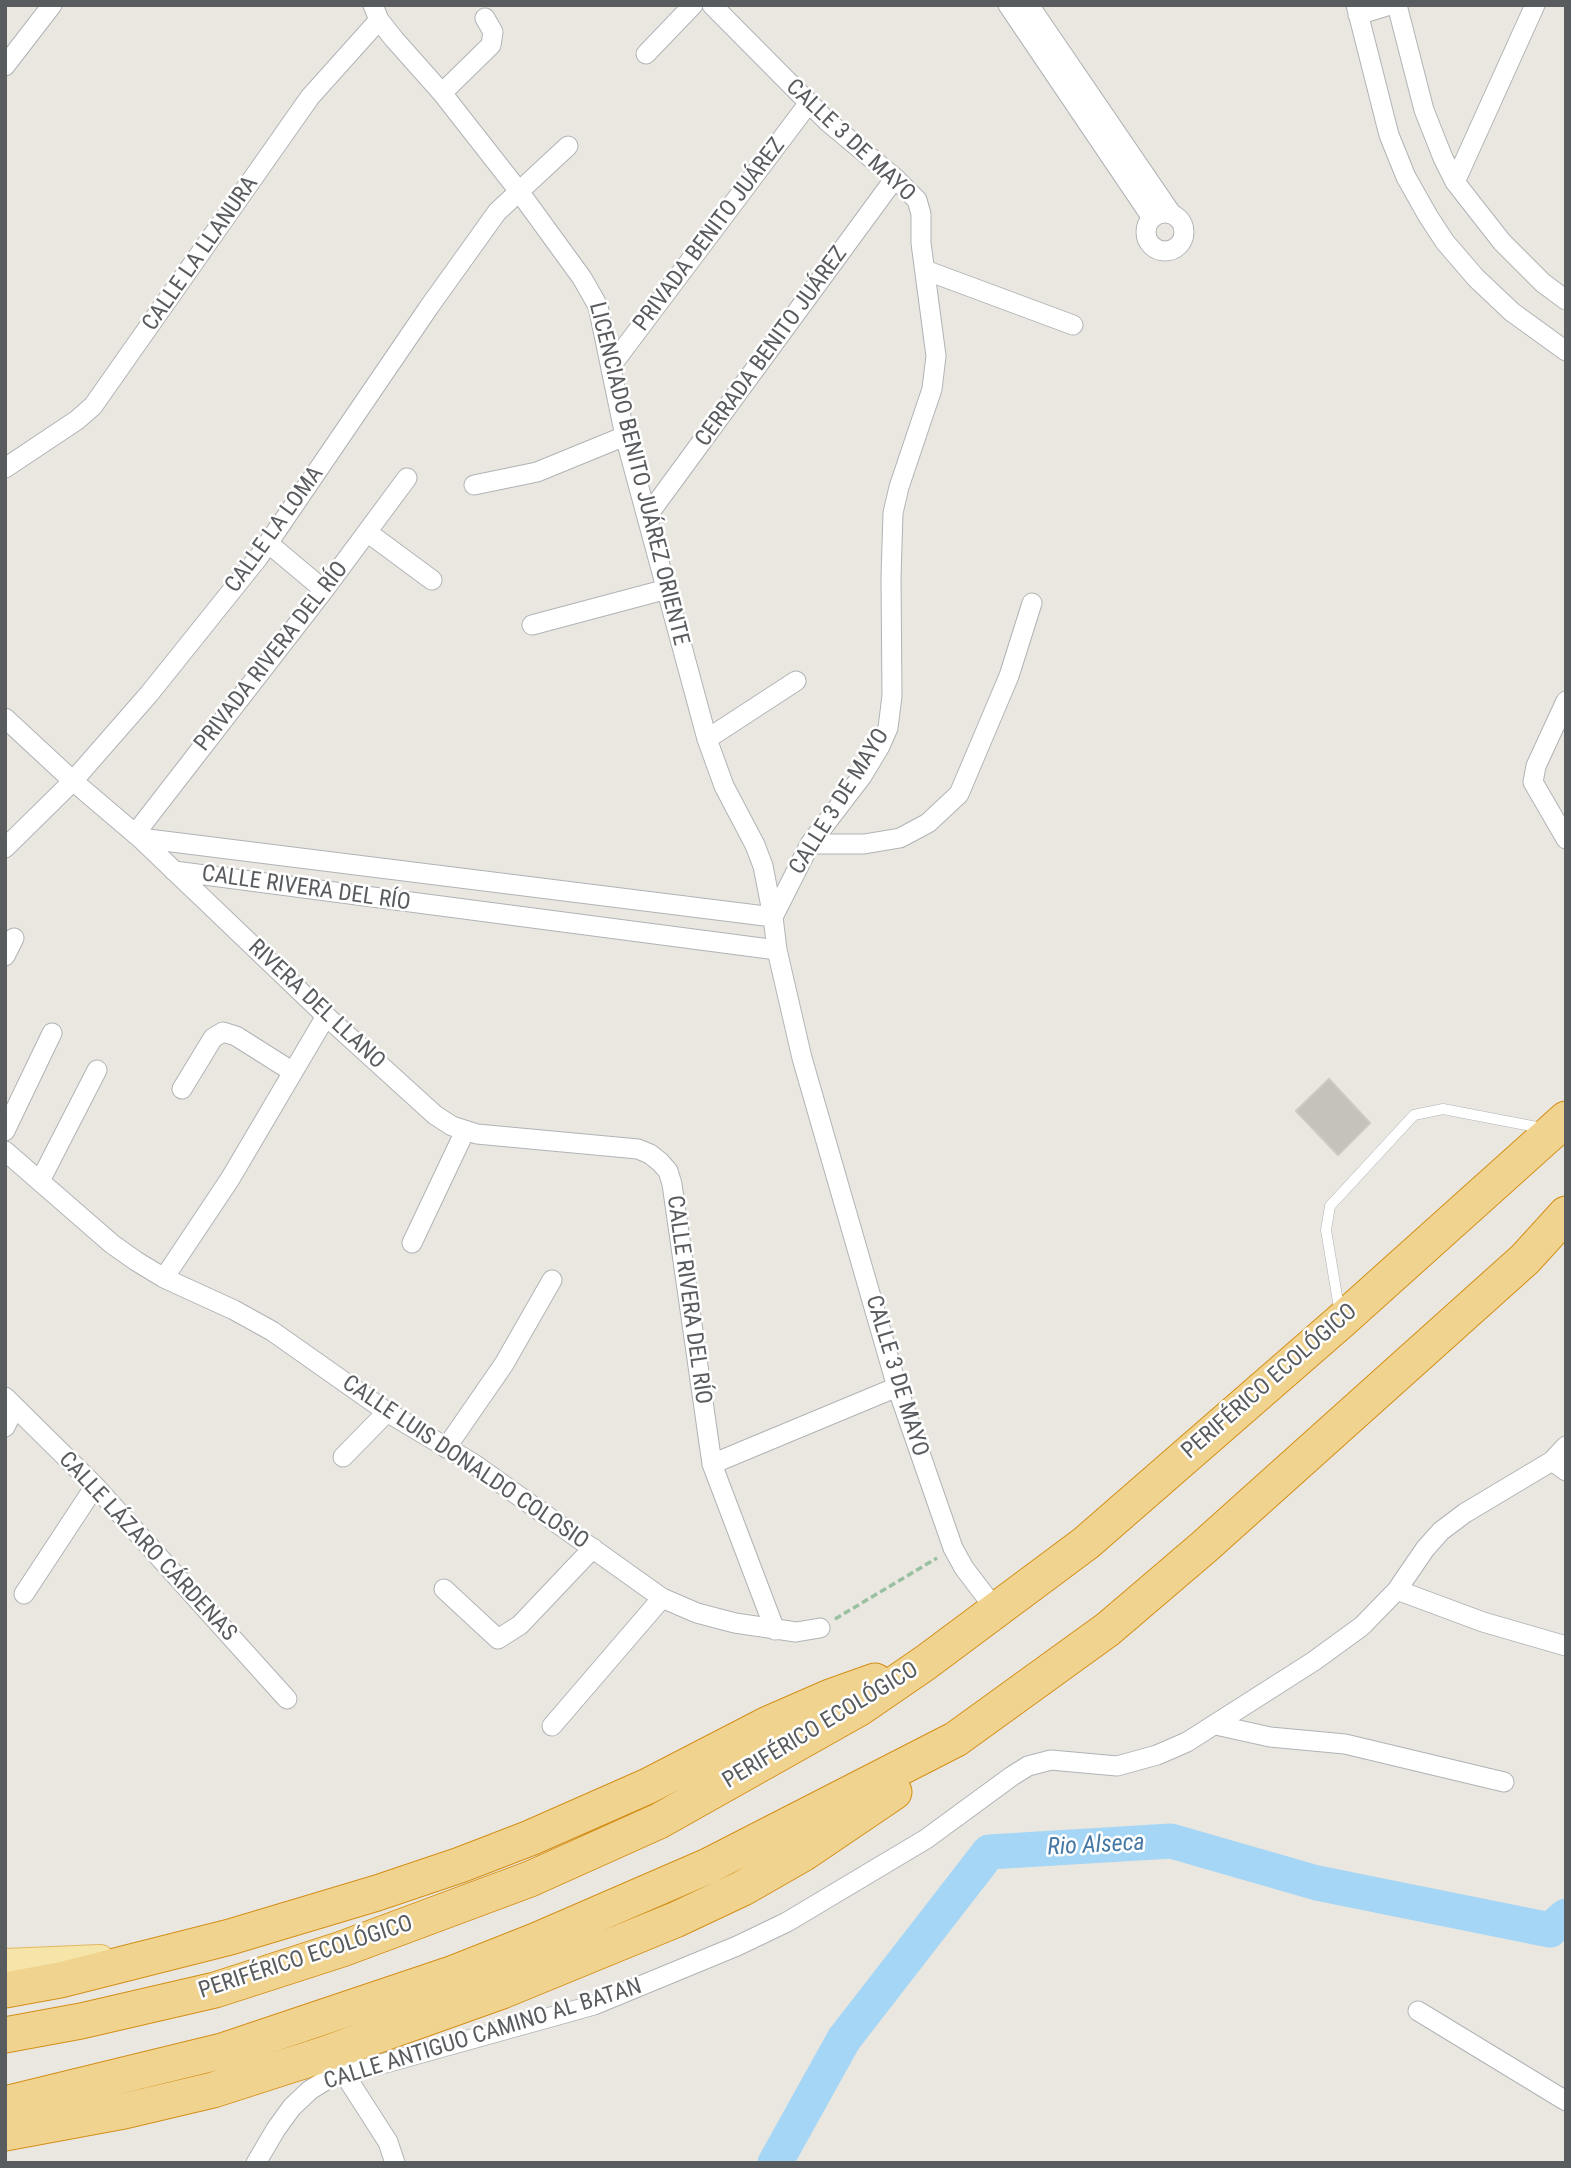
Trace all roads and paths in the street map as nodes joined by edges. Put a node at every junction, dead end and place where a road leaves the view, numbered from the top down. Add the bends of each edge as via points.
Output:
1 (52, 5) edge
2 (694, 5) edge
3 (712, 5) edge
4 (1008, 5) edge
5 (1029, 5) edge
6 (1390, 5) edge
7 (1397, 5) edge
8 (1535, 5) edge
9 (1357, 10) edge
10 (376, 13) edge
11 (485, 18) dead end
12 (646, 54) dead end
13 (5, 66) edge
14 (442, 93) junction
15 (808, 104) junction
16 (568, 146) dead end
17 (895, 178) junction
18 (1455, 183) junction
19 (518, 190) junction
20 (925, 270) junction
21 (1564, 294) edge
22 (1073, 325) dead end
23 (1566, 351) edge
24 (611, 366) junction
25 (625, 436) junction
26 (5, 468) edge
27 (407, 478) dead end
28 (474, 485) dead end
29 (648, 514) junction
30 (367, 532) junction
31 (268, 543) junction
32 (432, 580) dead end
33 (667, 589) junction
34 (324, 590) junction
35 (1032, 603) dead end
36 (532, 625) dead end
37 (796, 681) dead end
38 (1566, 701) edge
39 (5, 718) edge
40 (707, 739) junction
41 (72, 781) junction
42 (137, 836) junction
43 (1566, 839) edge
44 (810, 844) junction
45 (5, 848) edge
46 (393, 870) junction
47 (174, 871) junction
48 (608, 897) junction
49 (388, 901) junction
50 (773, 917) junction
51 (605, 927) junction
52 (777, 950) junction
53 (326, 1016) junction
54 (52, 1033) dead end
55 (97, 1070) dead end
56 (292, 1072) junction
57 (182, 1090) dead end
58 (1559, 1125) edge
59 (5, 1131) edge
60 (465, 1131) junction
61 (5, 1151) edge
62 (40, 1181) junction
63 (1566, 1214) edge
64 (412, 1243) dead end
65 (164, 1278) junction
66 (552, 1280) dead end
67 (1341, 1321) junction
68 (897, 1387) junction
69 (10, 1402) edge
70 (387, 1412) junction
71 (5, 1427) edge
72 (1566, 1446) edge
73 (446, 1448) junction
74 (343, 1457) dead end
75 (712, 1464) junction
76 (1559, 1466) edge
77 (95, 1486) junction
78 (593, 1548) junction
79 (953, 1548) junction
80 (444, 1589) dead end
81 (1396, 1590) junction
82 (24, 1594) dead end
83 (662, 1598) junction
84 (996, 1610) junction
85 (820, 1628) joint
86 (775, 1630) junction
87 (1566, 1646) edge
88 (925, 1663) junction
89 (286, 1699) dead end
90 (1216, 1725) junction
91 (552, 1726) dead end
92 (956, 1739) junction
93 (1504, 1782) dead end
94 (146, 1958) junction
95 (5, 1965) edge
96 (5, 1990) edge
97 (1418, 2011) dead end
98 (5, 2035) edge
99 (345, 2075) junction
100 (1566, 2101) edge
101 (5, 2104) edge
102 (5, 2133) edge
103 (256, 2163) edge
104 (395, 2163) edge

1 - 13 street
2 - 12 street
3 - 15 street, CALLE 3 DE MAYO
4 - 5 street via 1161,216
6 - 9 street
7 - 18 street via 1424,110
8 - 18 street
9 - 23 street via 1389,135 1428,216 1476,278 1512,312
10 - 14 street, LICENCIADO BENITO JUÁREZ ORIENTE
10 - 26 street, CALLE LA LLANURA via 310,97 93,406
11 - 14 street via 493,32 491,45
14 - 19 street, LICENCIADO BENITO JUÁREZ ORIENTE
15 - 17 street, CALLE 3 DE MAYO
15 - 24 street, PRIVADA BENITO JUÁREZ
16 - 19 street, CALLE LA LOMA
17 - 20 street, CALLE 3 DE MAYO via 919,207
17 - 29 street, CERRADA BENITO JUÁREZ
18 - 21 street via 1502,242 1543,283
19 - 24 street, LICENCIADO BENITO JUÁREZ ORIENTE via 592,293
19 - 31 street, CALLE LA LOMA via 429,307
20 - 22 street
20 - 44 street, CALLE 3 DE MAYO via 935,371 893,513 892,711 880,746 856,785
24 - 25 street, LICENCIADO BENITO JUÁREZ ORIENTE
25 - 28 street via 537,472
25 - 29 street, LICENCIADO BENITO JUÁREZ ORIENTE
27 - 30 street, PRIVADA RIVERA DEL RÍO
29 - 33 street, LICENCIADO BENITO JUÁREZ ORIENTE
30 - 32 street
30 - 34 street, PRIVADA RIVERA DEL RÍO
31 - 34 street
31 - 41 street, CALLE LA LOMA via 149,694
33 - 36 street
33 - 40 street, LICENCIADO BENITO JUÁREZ ORIENTE
34 - 42 street, PRIVADA RIVERA DEL RÍO
35 - 44 street via 1009,676 959,793 928,823 900,838 864,844
37 - 40 street
38 - 43 street via 1533,782
39 - 41 street, CALLE RIVERA DEL RÍO
40 - 50 street, LICENCIADO BENITO JUÁREZ ORIENTE via 763,866
41 - 42 street, CALLE RIVERA DEL RÍO
41 - 45 street, CALLE LA LOMA
42 - 46 street, CALLE RIVERA DEL RÍO
42 - 47 street, CALLE RIVERA DEL RÍO
44 - 50 street, CALLE 3 DE MAYO
46 - 48 street, CALLE RIVERA DEL RÍO
46 - 49 street
47 - 49 street, CALLE RIVERA DEL RÍO
47 - 53 street, RIVERA DEL LLANO
48 - 50 street, CALLE RIVERA DEL RÍO
48 - 51 street
49 - 51 street, CALLE RIVERA DEL RÍO
50 - 52 street, CALLE 3 DE MAYO
51 - 52 street, CALLE RIVERA DEL RÍO
52 - 68 street, CALLE 3 DE MAYO via 802,1058
53 - 56 street
53 - 60 street, RIVERA DEL LLANO via 435,1115
54 - 59 street
55 - 62 street
56 - 57 street via 223,1032 213,1038
56 - 65 street
58 - 67 highway, PERIFÉRICO ECOLÓGICO
58 - 67 lane via 1443,1109 1414,1115 1330,1206 1326,1230
60 - 64 street
60 - 75 street, CALLE RIVERA DEL RÍO via 638,1149 668,1171
61 - 62 street, CALLE LUIS DONALDO COLOSIO
62 - 65 street, CALLE LUIS DONALDO COLOSIO via 112,1244
63 - 92 highway via 1525,1259 1194,1557 1108,1629
65 - 70 street, CALLE LUIS DONALDO COLOSIO via 253,1320
66 - 73 street via 504,1364
67 - 84 highway, PERIFÉRICO ECOLÓGICO via 1086,1543
68 - 75 street
68 - 79 street, CALLE 3 DE MAYO
69 - 71 street
69 - 77 street, CALLE LÁZARO CÁRDENAS
70 - 73 street, CALLE LUIS DONALDO COLOSIO
70 - 74 street
72 - 76 street, CALLE ANTIGUO CAMINO AL BATAN
73 - 78 street, CALLE LUIS DONALDO COLOSIO
75 - 86 street, CALLE RIVERA DEL RÍO
76 - 81 street, CALLE ANTIGUO CAMINO AL BATAN via 1465,1513 1441,1531
77 - 82 street
77 - 89 street, CALLE LÁZARO CÁRDENAS
78 - 80 street via 520,1625 498,1639
78 - 83 street, CALLE LUIS DONALDO COLOSIO
79 - 84 street, CALLE 3 DE MAYO
79 - 85 path
81 - 87 street
81 - 90 street, CALLE ANTIGUO CAMINO AL BATAN via 1342,1642
83 - 86 street, CALLE LUIS DONALDO COLOSIO via 697,1613
83 - 91 street
84 - 88 highway, PERIFÉRICO ECOLÓGICO
85 - 86 street, CALLE LUIS DONALDO COLOSIO via 809,1632
88 - 94 highway via 793,1713 648,1786 460,1865 230,1937
88 - 98 highway, PERIFÉRICO ECOLÓGICO via 858,1709 712,1792 599,1850 530,1879 239,1983
90 - 93 street via 1270,1737 1345,1744
90 - 99 street, CALLE ANTIGUO CAMINO AL BATAN via 1172,1749 1135,1762 1102,1766 1051,1760 1028,1766 926,1839 787,1922 737,1946 594,2006
92 - 101 highway via 708,1866 454,1973 222,2052
92 - 102 highway via 886,1799 804,1853 664,1925 502,1991 213,2090 124,2112
94 - 95 main road
94 - 96 highway
97 - 100 street
99 - 103 street, CALLE ANTIGUO CAMINO AL BATAN via 310,2090 292,2107
99 - 104 street via 388,2142

